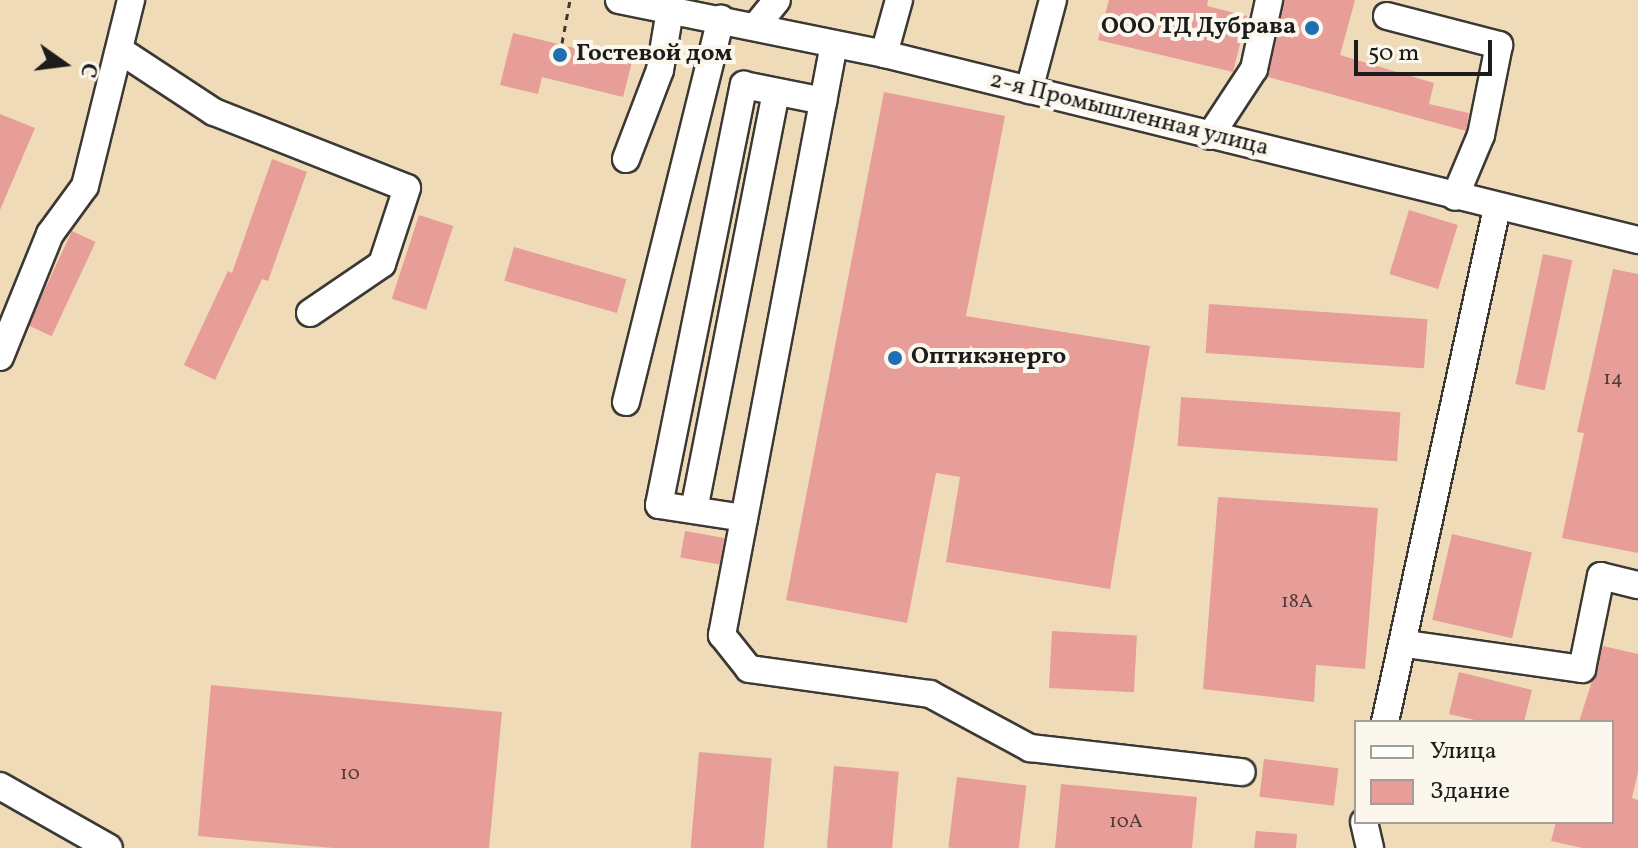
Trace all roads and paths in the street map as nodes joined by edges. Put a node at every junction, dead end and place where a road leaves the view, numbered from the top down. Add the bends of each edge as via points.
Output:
1 (131, 0) edge
2 (570, 0) edge
3 (619, 0) edge
4 (777, 0) edge
5 (899, 0) edge
6 (1053, 0) edge
7 (1269, 0) edge
8 (670, 10) junction
9 (1387, 16) dead end
10 (721, 19) junction
11 (756, 26) junction
12 (562, 43) dead end
13 (834, 44) junction
14 (121, 51) junction
15 (884, 54) junction
16 (1029, 90) junction
17 (776, 92) junction
18 (823, 101) junction
19 (1210, 136) junction
20 (626, 159) dead end
21 (1455, 197) junction
22 (1497, 208) junction
23 (1638, 240) edge
24 (310, 313) dead end
25 (6, 318) edge
26 (0, 357) edge
27 (626, 402) dead end
28 (694, 510) junction
29 (744, 518) junction
30 (1638, 585) edge
31 (1406, 644) junction
32 (1386, 720) edge
33 (1242, 772) dead end
34 (0, 786) edge
35 (1364, 824) edge
36 (109, 848) edge
37 (1370, 848) edge

1 - 14 street
2 - 12 path
3 - 8 street, 2-я Промышленная улица
4 - 11 street
5 - 15 street
6 - 16 street
7 - 19 street via 1254,69
8 - 10 street, 2-я Промышленная улица
8 - 20 street via 660,70
9 - 21 street via 1499,45 1481,135
10 - 11 street, 2-я Промышленная улица
10 - 27 street
11 - 13 street, 2-я Промышленная улица
13 - 15 street, 2-я Промышленная улица
13 - 18 street
14 - 24 street via 214,112 407,188 382,264
14 - 25 street via 85,186 50,234
15 - 16 street, 2-я Промышленная улица
16 - 19 street, 2-я Промышленная улица
17 - 18 street
17 - 28 street
17 - 28 street via 744,85 659,505
18 - 29 street
19 - 21 street, 2-я Промышленная улица
21 - 22 street, 2-я Промышленная улица
22 - 23 street, 2-я Промышленная улица
22 - 31 street
25 - 26 street
28 - 29 street
29 - 33 street via 722,635 749,669 930,694 1030,748
30 - 31 street via 1601,576 1582,669
31 - 32 street
34 - 36 street
35 - 37 street

